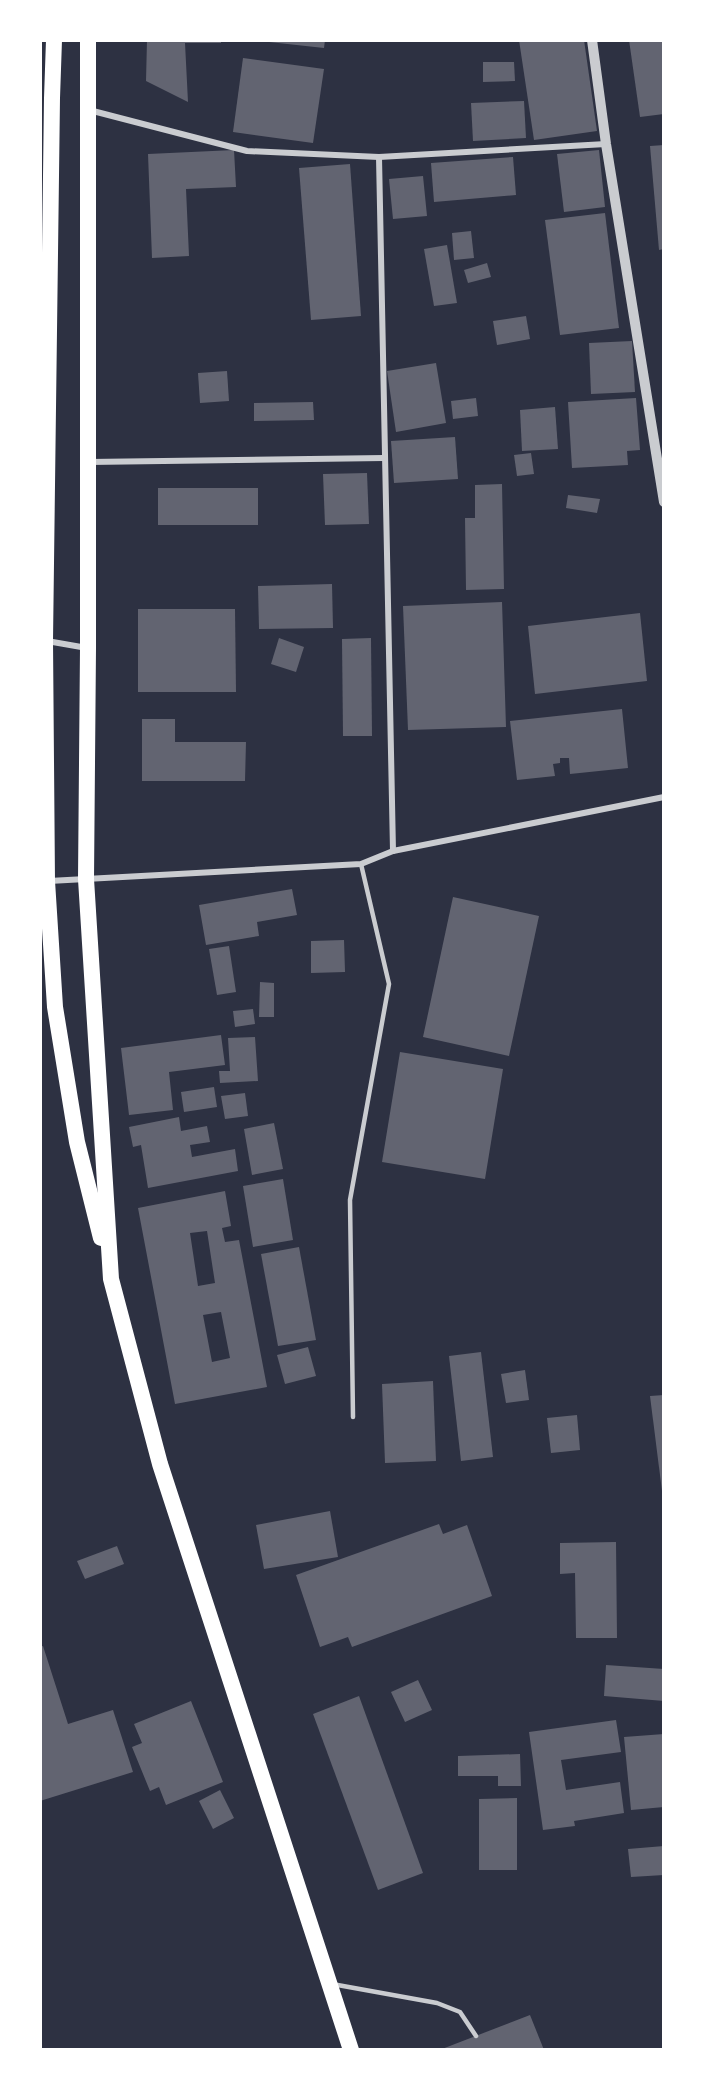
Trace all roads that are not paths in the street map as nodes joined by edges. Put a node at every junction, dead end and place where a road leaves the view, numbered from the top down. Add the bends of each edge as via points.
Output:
1 (54, 40) edge
2 (88, 40) edge
3 (592, 40) edge
4 (88, 110) junction
5 (606, 144) junction
6 (379, 157) junction
7 (384, 458) junction
8 (88, 462) junction
9 (663, 502) edge
10 (43, 640) edge
11 (88, 648) junction
12 (663, 797) edge
13 (393, 851) junction
14 (361, 864) junction
15 (86, 879) junction
16 (47, 881) junction
17 (111, 1279) junction
18 (353, 1417) dead end
19 (330, 1983) junction
20 (476, 2036) dead end
21 (351, 2049) edge

1 - 10 highway
2 - 4 highway
3 - 5 street
4 - 6 street via 247,151
4 - 8 highway
5 - 6 street
5 - 9 street
6 - 7 street
7 - 8 street
7 - 13 street
8 - 11 highway
10 - 11 street
10 - 16 highway
11 - 15 highway
12 - 13 street
13 - 14 street
14 - 15 street
14 - 18 lane via 389,984 350,1200
15 - 16 street
15 - 17 highway
16 - 17 highway via 55,1007 77,1142
17 - 19 highway via 160,1464
19 - 20 lane via 437,2003 460,2012
19 - 21 highway

